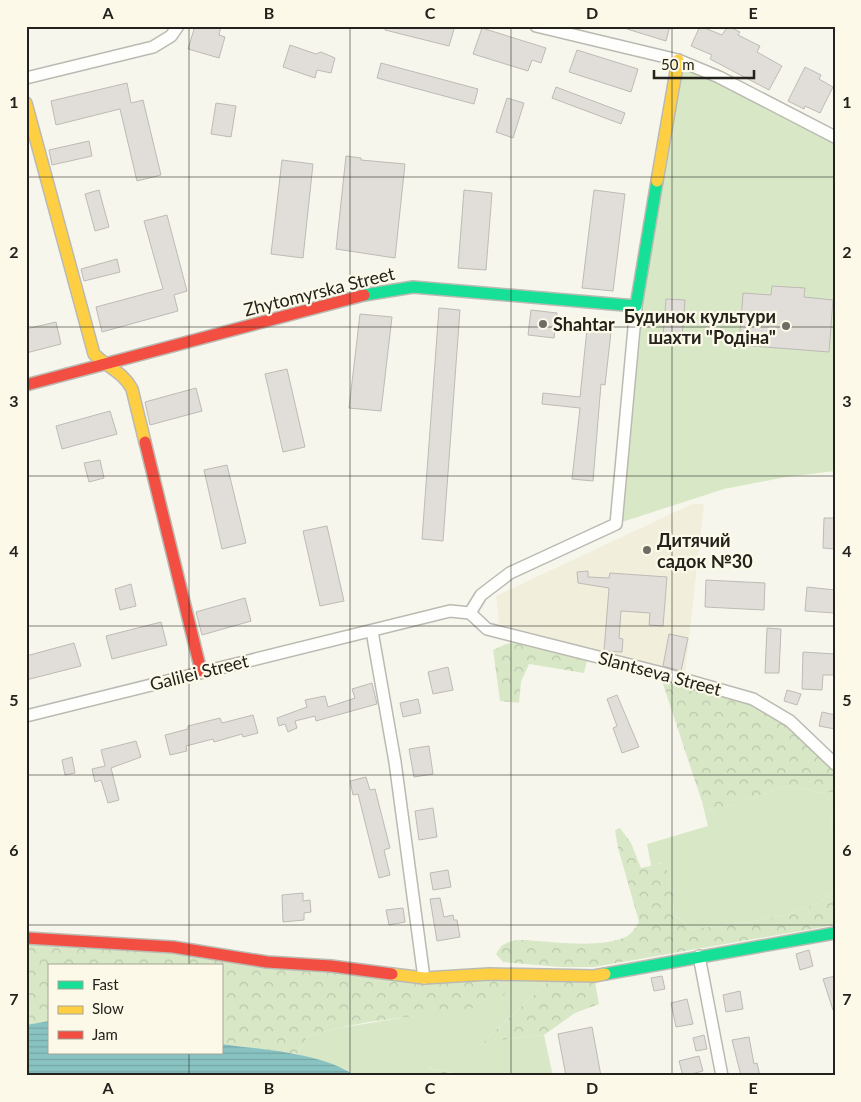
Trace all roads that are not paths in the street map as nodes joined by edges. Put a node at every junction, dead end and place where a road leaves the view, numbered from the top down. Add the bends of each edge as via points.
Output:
1 (178, 26) edge
2 (536, 26) edge
3 (678, 60) junction
4 (26, 78) edge
5 (26, 103) edge
6 (835, 137) edge
7 (636, 306) junction
8 (104, 364) junction
9 (26, 385) edge
10 (470, 613) junction
11 (372, 631) junction
12 (201, 671) junction
13 (26, 716) edge
14 (835, 764) edge
15 (835, 933) edge
16 (26, 938) edge
17 (699, 956) junction
18 (424, 978) junction
19 (722, 1076) edge

1 - 4 street via 171,36 153,47
2 - 3 street
3 - 6 street via 719,77
3 - 7 street
5 - 8 street via 94,354
7 - 8 street, Zhytomyrska Street via 413,287 374,292
7 - 10 street via 616,524 510,573 481,596
8 - 9 street, Zhytomyrska Street
8 - 12 street via 126,376 132,389
10 - 11 street, Galilei Street via 450,611
10 - 14 street, Slantseva Street via 486,629 753,699 790,722
11 - 12 street, Galilei Street
11 - 18 street via 395,762
12 - 13 street, Galilei Street
15 - 17 street
16 - 18 street via 173,947 266,962 331,966
17 - 18 street via 594,976 489,974
17 - 19 street

